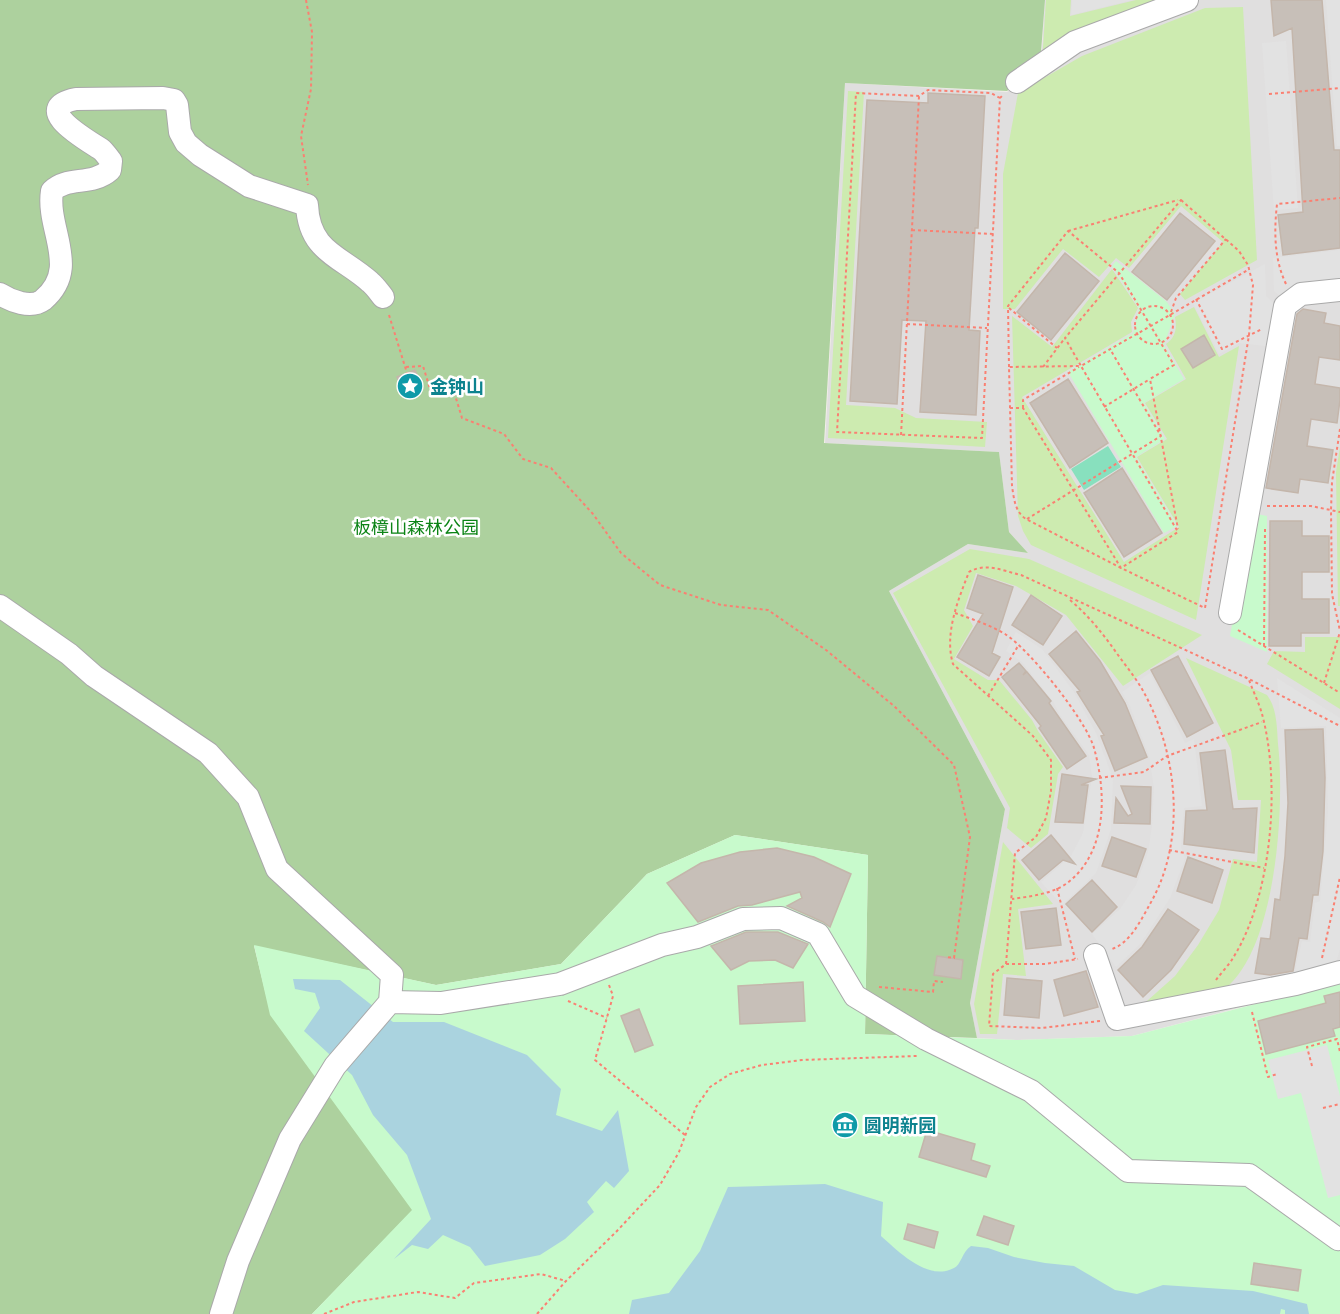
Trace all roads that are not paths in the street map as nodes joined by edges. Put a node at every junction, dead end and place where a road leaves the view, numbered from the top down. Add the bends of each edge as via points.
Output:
1 (1187, 0) edge
2 (1017, 82) road end
3 (1340, 290) edge
4 (0, 294) edge
5 (383, 297) road end
6 (0, 606) edge
7 (1230, 613) road end
8 (1085, 957) road end
9 (1340, 972) edge
10 (390, 1002) junction
11 (1339, 1240) edge
12 (221, 1314) edge

1 - 2 street via 1075,42
3 - 7 street via 1301,294 1285,306
4 - 5 street via 24,304 40,302 52,291 62,262 52,191 58,185 102,177 110,170 111,161 72,131 58,113 64,101 96,98 174,100 186,143 249,186 307,206 307,219 323,249 370,282
6 - 10 street via 208,753 248,797 277,868 392,975
8 - 9 street via 1117,1019
10 - 11 street via 441,1003 560,984 743,919 781,918 818,934 855,996 926,1039 1031,1091 1128,1171 1249,1175
10 - 12 street via 335,1066 290,1138 238,1261

